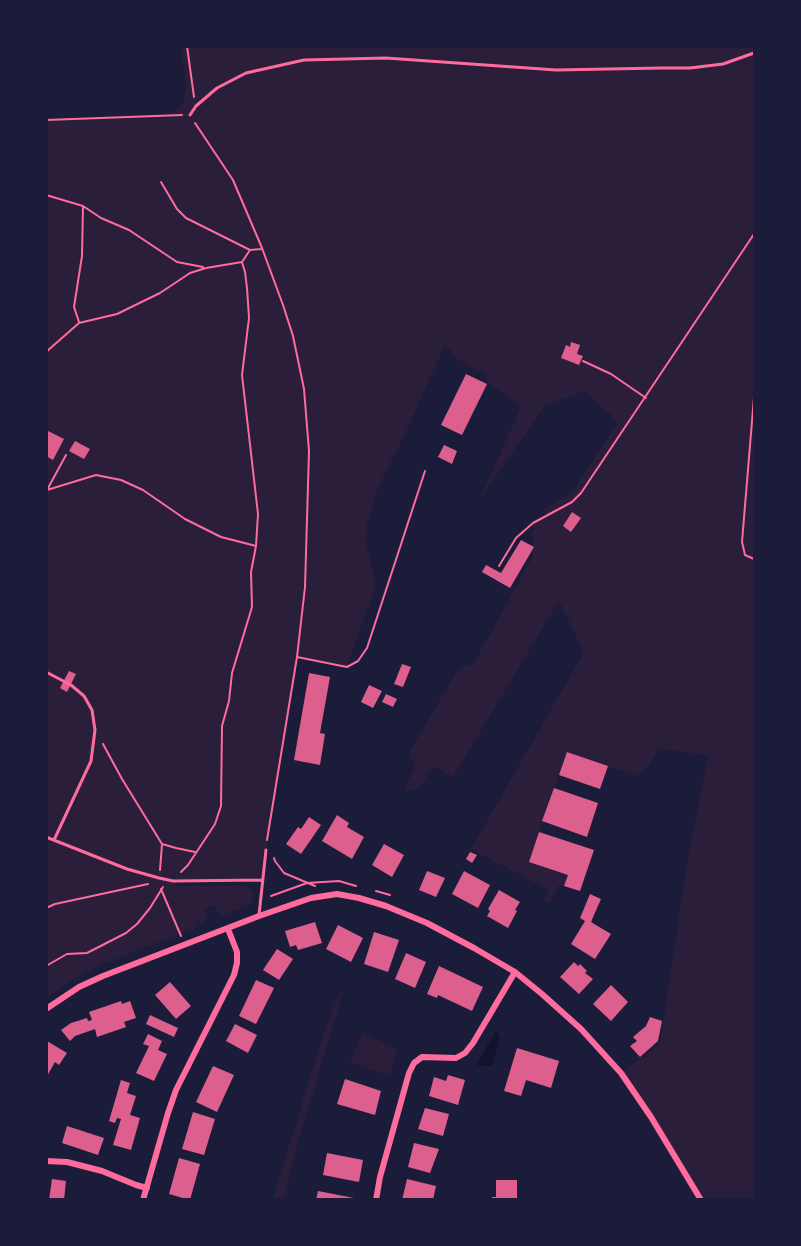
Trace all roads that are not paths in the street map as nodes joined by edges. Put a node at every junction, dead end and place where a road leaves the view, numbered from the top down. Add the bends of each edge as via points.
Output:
1 (754, 53) edge
2 (190, 115) road end
3 (46, 672) edge
4 (46, 837) edge
5 (54, 840) junction
6 (266, 850) road end
7 (262, 880) junction
8 (260, 916) junction
9 (228, 929) junction
10 (515, 972) junction
11 (46, 1009) edge
12 (46, 1161) edge
13 (147, 1188) junction
14 (143, 1200) edge
15 (376, 1200) edge
16 (700, 1200) edge

1 - 2 lane via 723,64 690,68 556,69 386,58 304,60 246,73 217,88
3 - 5 lane via 84,696 92,710 95,730 91,761
4 - 5 lane
5 - 7 lane via 159,879
6 - 7 lane
7 - 8 lane
8 - 9 street
8 - 10 street via 311,898 337,894 359,898 427,923
9 - 11 street via 79,987
9 - 13 street via 237,951 234,975 176,1090
10 - 15 street via 465,1053 456,1058 423,1057 414,1063
10 - 16 street via 581,1029 621,1073
12 - 13 street via 102,1171
13 - 14 street

